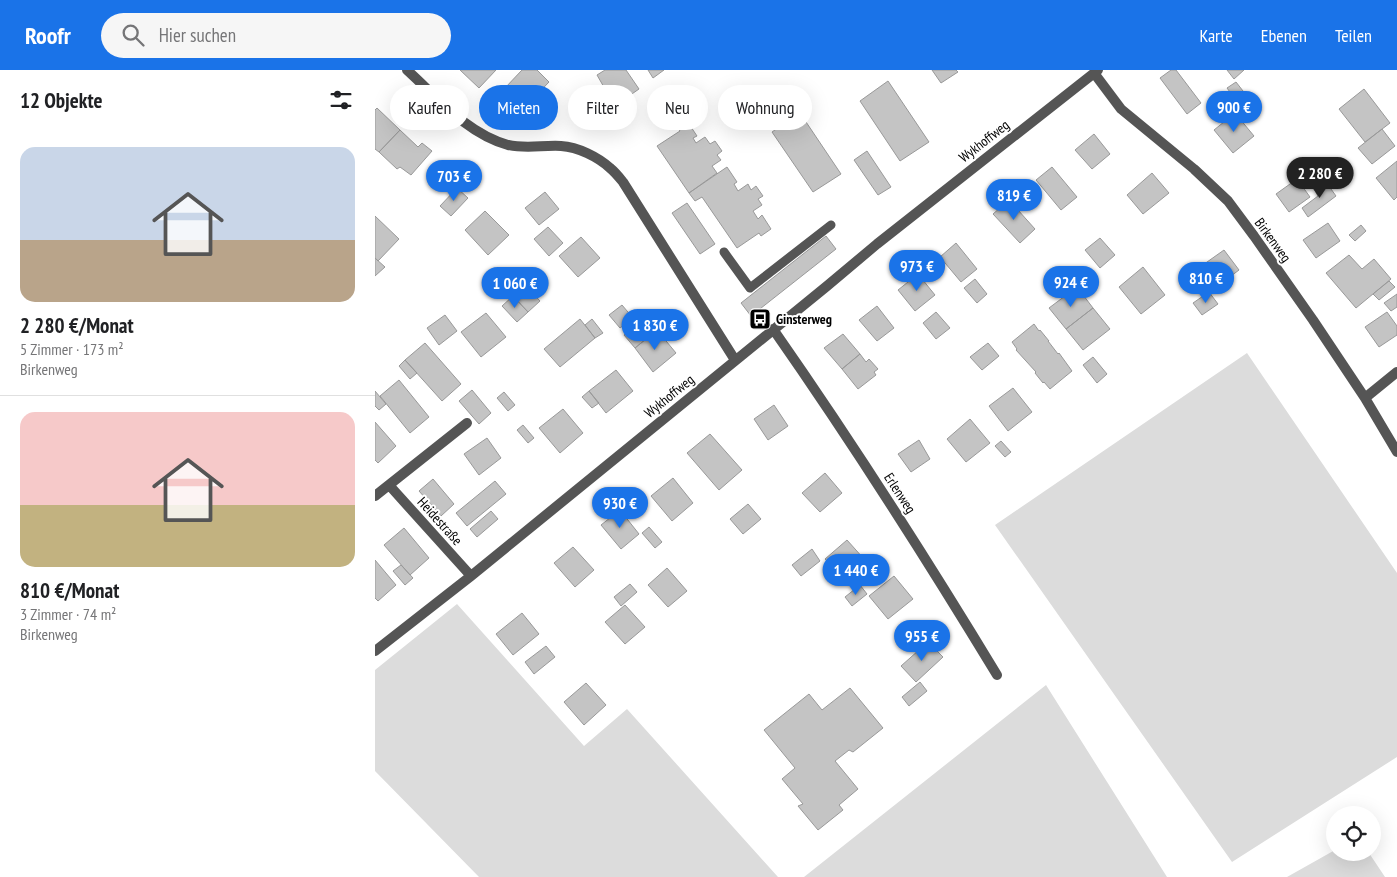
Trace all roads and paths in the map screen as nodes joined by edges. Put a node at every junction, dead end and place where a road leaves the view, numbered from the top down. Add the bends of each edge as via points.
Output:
1 (407, 70) edge
2 (1096, 71) edge
3 (831, 225) dead end
4 (724, 252) dead end
5 (773, 330) junction
6 (735, 360) junction
7 (1397, 372) edge
8 (1365, 398) junction
9 (467, 423) dead end
10 (1397, 452) edge
11 (389, 485) junction
12 (375, 496) edge
13 (471, 576) junction
14 (375, 650) edge
15 (997, 675) dead end

1 - 6 street via 460,121 484,136 508,145 576,149 610,168 623,182
2 - 5 street, Wykhoffweg
2 - 8 street, Birkenweg via 1121,109 1194,169 1228,202
3 - 4 lane via 750,288
5 - 6 street, Wykhoffweg
5 - 15 street, Erlenweg via 896,512
6 - 13 street, Wykhoffweg
7 - 8 street
8 - 10 street, Birkenweg
9 - 11 street
11 - 12 street
11 - 13 street, Heidestraße
13 - 14 street, Wykhoffweg

